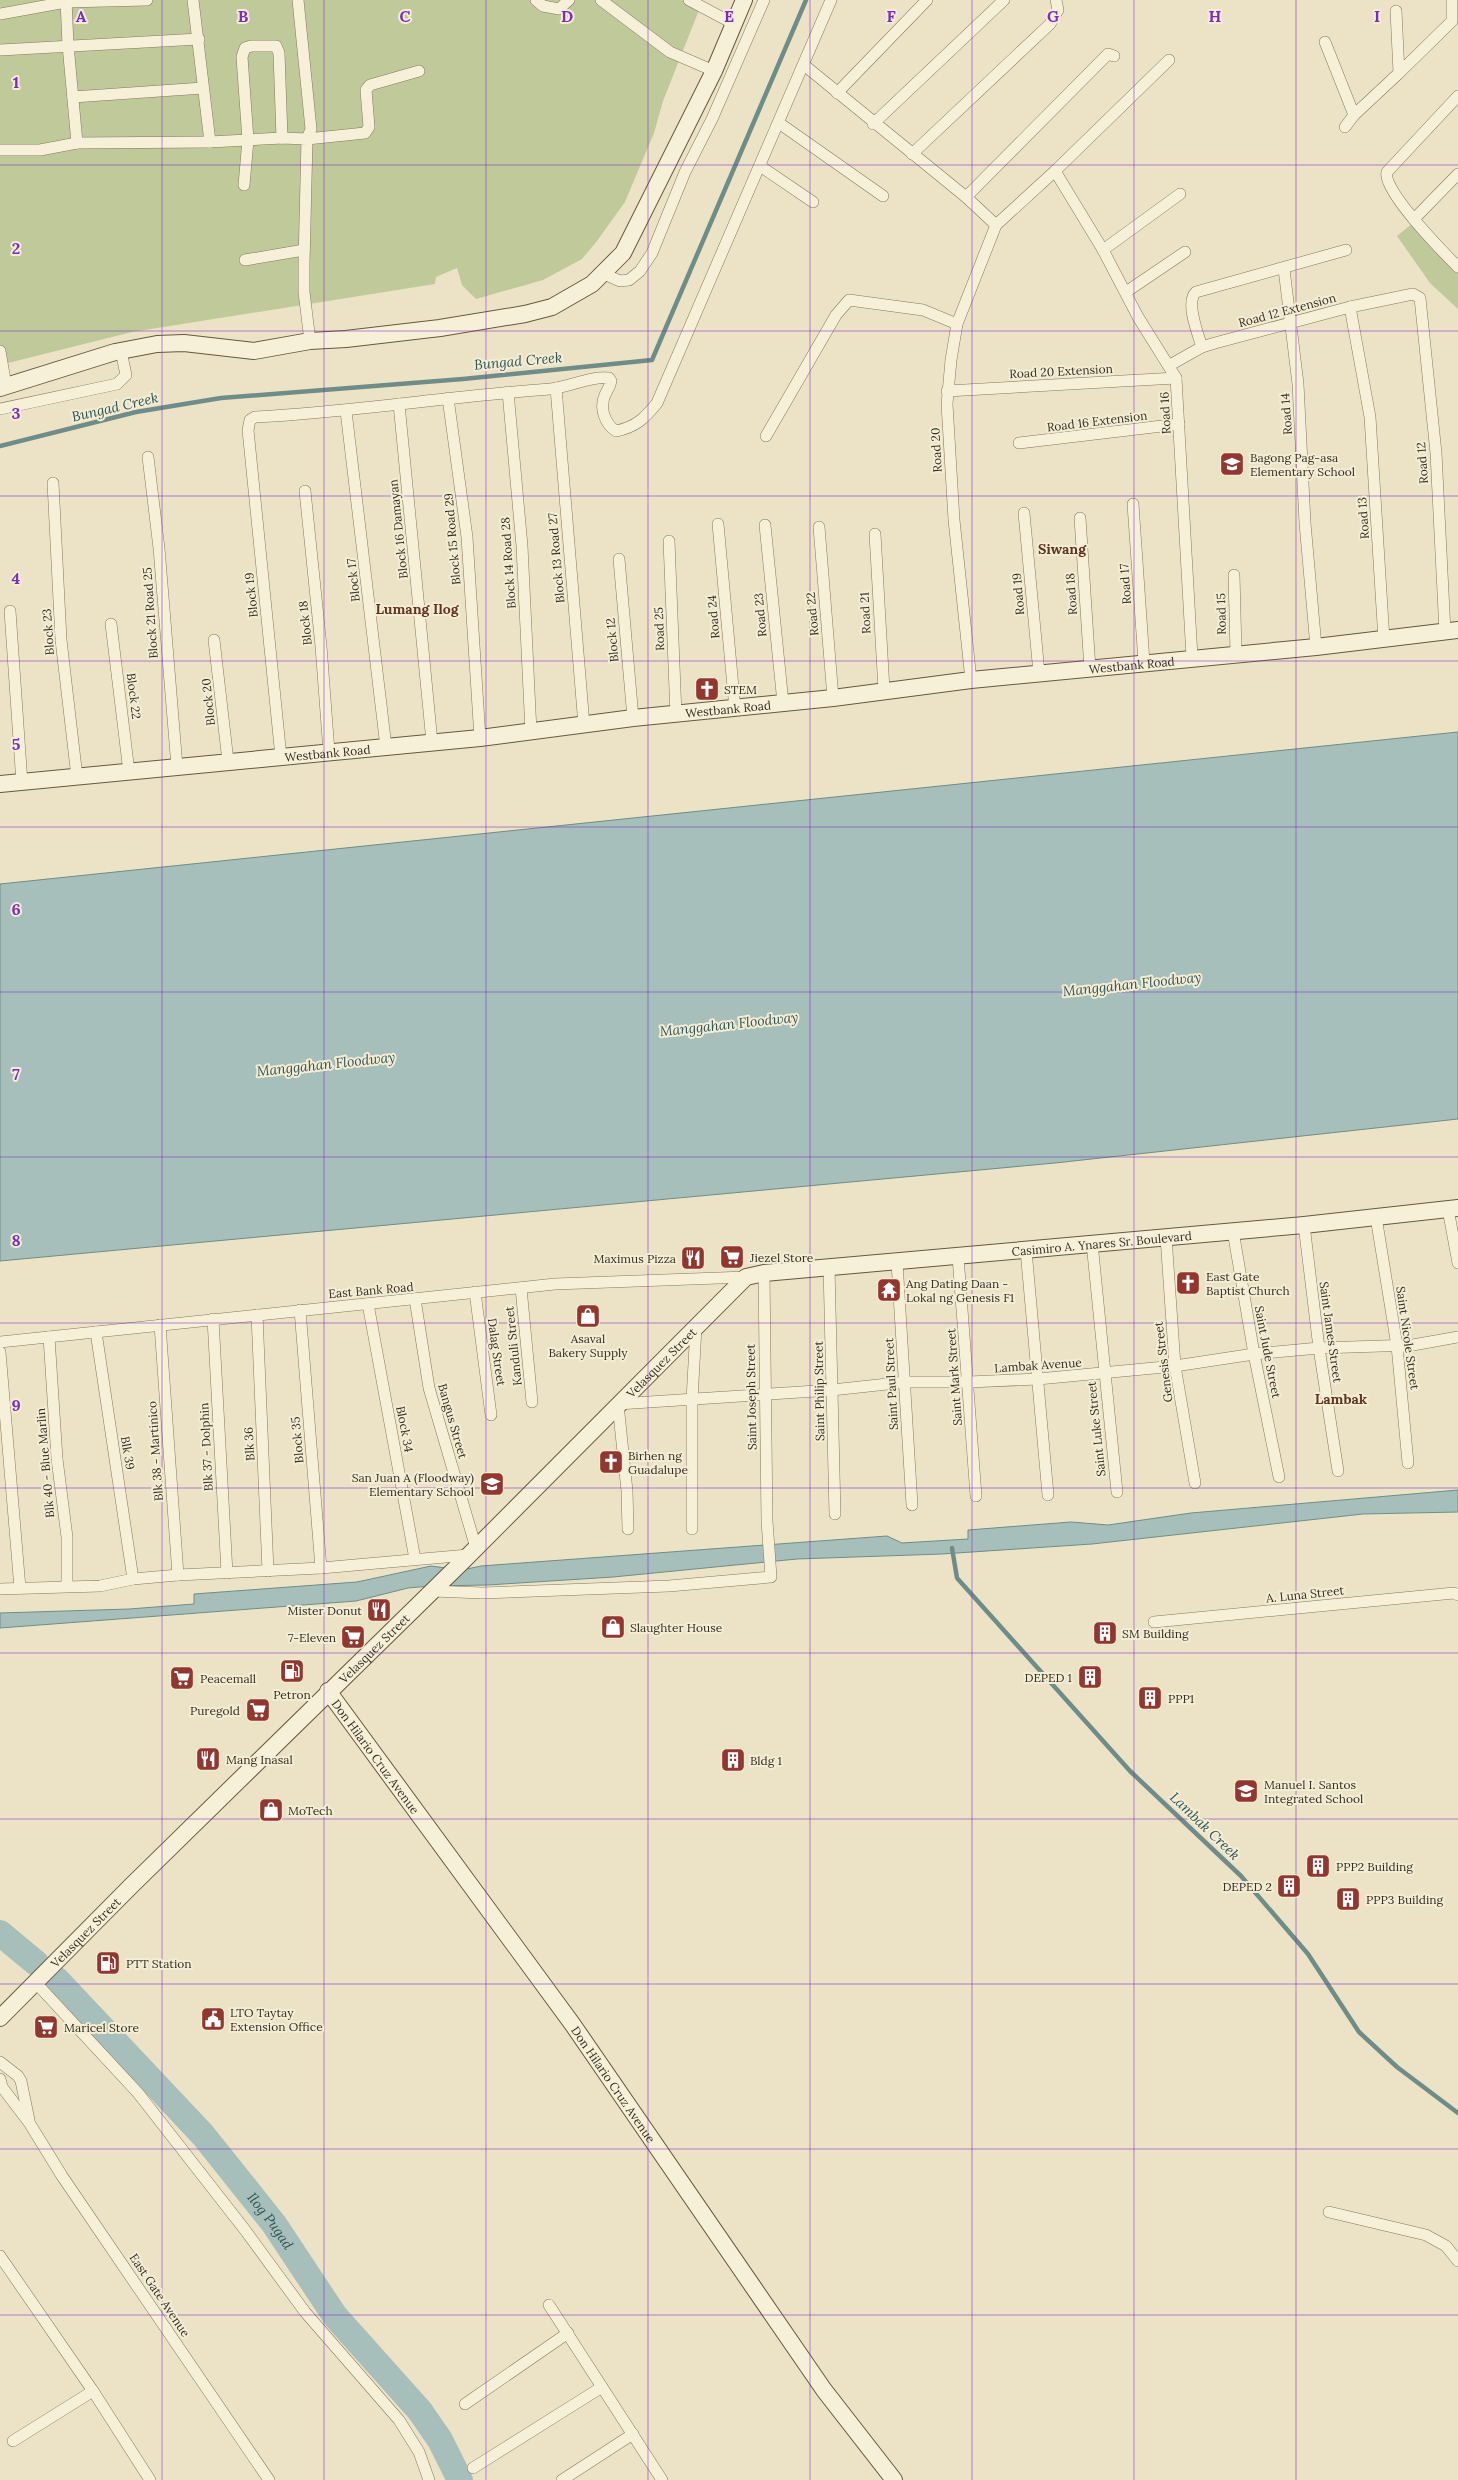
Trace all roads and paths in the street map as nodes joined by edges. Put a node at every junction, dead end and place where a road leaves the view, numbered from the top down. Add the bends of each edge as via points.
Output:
1 (147, 0) edge
2 (193, 0) edge
3 (298, 0) edge
4 (536, 0) edge
5 (569, 0) edge
6 (601, 0) edge
7 (689, 0) edge
8 (744, 0) edge
9 (764, 0) edge
10 (831, 0) edge
11 (927, 0) edge
12 (1004, 0) edge
13 (1056, 0) edge
14 (1452, 0) edge
15 (66, 1) edge
16 (1396, 11) dead end
17 (0, 14) edge
18 (734, 24) junction
19 (1455, 24) edge
20 (199, 39) junction
21 (1325, 42) dead end
22 (68, 45) junction
23 (1, 47) edge
24 (1114, 56) dead end
25 (1168, 60) dead end
26 (804, 66) junction
27 (419, 71) dead end
28 (714, 71) junction
29 (1399, 73) junction
30 (203, 88) junction
31 (837, 93) junction
32 (1458, 96) edge
33 (73, 98) junction
34 (1354, 115) junction
35 (779, 123) junction
36 (873, 124) junction
37 (1345, 127) dead end
38 (282, 138) junction
39 (248, 140) junction
40 (307, 140) junction
41 (210, 142) junction
42 (77, 143) junction
43 (0, 150) edge
44 (912, 154) junction
45 (760, 166) junction
46 (1055, 171) junction
47 (1458, 174) edge
48 (244, 185) dead end
49 (1180, 194) dead end
50 (883, 196) dead end
51 (966, 197) junction
52 (813, 202) dead end
53 (1414, 218) junction
54 (996, 224) junction
55 (304, 250) junction
56 (1102, 250) junction
57 (1346, 250) dead end
58 (1458, 250) edge
59 (1184, 252) dead end
60 (1448, 257) junction
61 (245, 260) dead end
62 (1458, 267) edge
63 (1284, 269) junction
64 (604, 274) junction
65 (1126, 292) junction
66 (1416, 295) joint
67 (1350, 307) junction
68 (1291, 322) junction
69 (957, 324) junction
70 (310, 341) junction
71 (1202, 347) junction
72 (0, 351) edge
73 (121, 351) junction
74 (1170, 365) junction
75 (1176, 378) junction
76 (3, 387) edge
77 (556, 388) junction
78 (947, 391) junction
79 (508, 392) junction
80 (448, 398) junction
81 (398, 404) junction
82 (0, 409) edge
83 (346, 411) junction
84 (1179, 424) junction
85 (766, 436) dead end
86 (1018, 443) dead end
87 (148, 457) dead end
88 (53, 484) dead end
89 (304, 491) dead end
90 (1133, 504) dead end
91 (1024, 513) dead end
92 (1080, 518) dead end
93 (718, 524) dead end
94 (765, 525) dead end
95 (819, 527) dead end
96 (875, 534) dead end
97 (669, 541) dead end
98 (619, 559) dead end
99 (1234, 575) dead end
100 (10, 610) dead end
101 (111, 624) dead end
102 (1452, 631) edge
103 (214, 640) dead end
104 (1384, 640) junction
105 (1316, 647) junction
106 (1236, 653) junction
107 (1192, 657) junction
108 (1144, 662) junction
109 (1090, 669) junction
110 (1039, 673) junction
111 (970, 680) junction
112 (884, 690) junction
113 (834, 698) junction
114 (783, 703) junction
115 (735, 709) junction
116 (676, 715) junction
117 (632, 718) junction
118 (584, 725) junction
119 (531, 732) junction
120 (480, 738) junction
121 (432, 742) junction
122 (386, 748) junction
123 (329, 752) junction
124 (281, 757) junction
125 (228, 761) junction
126 (177, 767) junction
127 (129, 772) junction
128 (77, 777) junction
129 (22, 783) junction
130 (0, 784) edge
131 (1453, 1209) edge
132 (1376, 1217) junction
133 (1304, 1226) junction
134 (1233, 1231) junction
135 (1166, 1237) junction
136 (1092, 1243) junction
137 (1026, 1250) junction
138 (958, 1256) junction
139 (897, 1262) junction
140 (1458, 1263) edge
141 (829, 1267) junction
142 (764, 1273) junction
143 (746, 1277) junction
144 (521, 1288) junction
145 (475, 1292) junction
146 (415, 1299) junction
147 (368, 1304) junction
148 (300, 1310) junction
149 (257, 1315) junction
150 (213, 1320) junction
151 (160, 1325) junction
152 (696, 1327) junction
153 (96, 1332) junction
154 (50, 1337) junction
155 (1458, 1337) edge
156 (0, 1342) edge
157 (1397, 1346) junction
158 (1319, 1348) junction
159 (0, 1352) edge
160 (1254, 1354) junction
161 (1175, 1366) junction
162 (1104, 1374) junction
163 (1038, 1379) junction
164 (906, 1382) junction
165 (969, 1382) junction
166 (832, 1390) junction
167 (764, 1394) junction
168 (692, 1400) junction
169 (532, 1402) dead end
170 (618, 1404) junction
171 (491, 1415) dead end
172 (1408, 1463) dead end
173 (1338, 1471) dead end
174 (1279, 1477) dead end
175 (1195, 1483) dead end
176 (1116, 1492) dead end
177 (976, 1496) dead end
178 (1048, 1496) dead end
179 (912, 1505) dead end
180 (835, 1514) dead end
181 (628, 1528) dead end
182 (692, 1529) dead end
183 (472, 1552) junction
184 (415, 1559) junction
185 (321, 1568) junction
186 (268, 1571) junction
187 (226, 1573) junction
188 (178, 1575) junction
189 (133, 1579) junction
190 (67, 1586) junction
191 (20, 1588) junction
192 (0, 1589) edge
193 (433, 1591) junction
194 (1458, 1595) edge
195 (1154, 1622) dead end
196 (328, 1691) junction
197 (36, 1983) junction
198 (0, 2018) edge
199 (0, 2062) edge
200 (0, 2079) edge
201 (30, 2124) junction
202 (1329, 2212) dead end
203 (0, 2256) edge
204 (1458, 2261) edge
205 (549, 2305) dead end
206 (568, 2333) junction
207 (602, 2387) junction
208 (93, 2391) junction
209 (465, 2404) dead end
210 (633, 2434) junction
211 (13, 2441) dead end
212 (473, 2468) dead end
213 (150, 2480) edge
214 (269, 2480) edge
215 (429, 2480) edge
216 (562, 2480) edge
217 (662, 2480) edge
218 (894, 2480) edge

1 - 15 street
2 - 20 street
3 - 40 street via 311,129
4 - 5 street via 543,6 559,9
6 - 28 street via 670,52
7 - 18 street
8 - 18 street
9 - 64 street via 685,172 652,253 640,272 629,280 620,282
10 - 26 street
11 - 31 street
12 - 36 street
13 - 44 street via 1058,10 1050,24
14 - 19 street
15 - 17 street
15 - 22 street
16 - 29 street
18 - 28 street
19 - 29 street
20 - 22 street
20 - 30 street
21 - 34 street
22 - 23 street
22 - 33 street
24 - 51 street via 1108,54
25 - 46 street
26 - 31 street
26 - 35 street
27 - 40 street via 370,85 366,90 368,127 365,133
28 - 64 street via 623,253
29 - 34 street
30 - 33 street
30 - 41 street
31 - 36 street
32 - 53 street via 1385,177
33 - 42 street
34 - 37 street
35 - 45 street
35 - 50 street
36 - 44 street
38 - 39 street
38 - 39 street via 279,53 276,46 251,46 245,48 242,57
38 - 40 street
39 - 41 street
39 - 48 street
40 - 55 street
41 - 42 street
42 - 43 street via 40,150
44 - 51 street
45 - 52 street
45 - 77 street via 657,403 644,419 630,428 616,431 610,427 603,409 604,397 610,386 609,378 600,377
46 - 54 street
46 - 56 street, Road 16
47 - 53 street
49 - 56 street
51 - 54 street
53 - 60 street
54 - 69 street, Road 20
55 - 61 street
55 - 70 street via 304,292
56 - 65 street, Road 16
57 - 63 street
58 - 60 street
59 - 65 street
60 - 62 street
63 - 68 street, Road 14
63 - 71 street via 1192,295 1191,305
64 - 70 street via 552,306 525,314 440,328
65 - 74 street, Road 16 via 1138,317
66 - 67 street, Road 12 Extension
66 - 102 street, Road 12 via 1420,298
67 - 68 street, Road 12 Extension
67 - 104 street, Road 13 via 1370,417
68 - 71 street, Road 12 Extension
68 - 105 street, Road 14
69 - 78 street, Road 20
69 - 85 street via 922,310 849,300 836,315
70 - 73 street via 254,350 184,342
71 - 74 street, Road 12 Extension
72 - 76 street
73 - 76 street
73 - 82 street via 126,375 117,384
74 - 75 street, Road 16
75 - 78 street, Road 20 Extension
75 - 84 street, Road 16
77 - 79 street
77 - 118 street, Block 13 Road 27
78 - 111 street, Road 20 via 954,520
79 - 80 street
79 - 119 street, Block 14 Road 28 via 522,546
80 - 81 street
80 - 120 street, Block 15 Road 29 via 467,537
81 - 83 street
81 - 121 street, Block 16 Damayan
83 - 122 street, Block 17
83 - 124 street, Block 19 via 255,417 250,420 248,430
84 - 86 street, Road 16 Extension
84 - 107 street, Road 16
87 - 126 street, Block 21 Road 25
88 - 128 street, Block 23 via 61,640
89 - 123 street, Block 18
90 - 108 street, Road 17
91 - 110 street, Road 19
92 - 109 street, Road 18
93 - 115 street, Road 24
94 - 114 street, Road 23
95 - 113 street, Road 22
96 - 112 street, Road 21
97 - 116 street, Road 25
98 - 117 street, Block 12
99 - 106 street, Road 15
100 - 129 street
101 - 127 street, Block 22
102 - 104 street, Westbank Road
103 - 125 street, Block 20
104 - 105 street, Westbank Road
105 - 106 street, Westbank Road
106 - 107 street, Westbank Road
107 - 108 street, Westbank Road
108 - 109 street, Westbank Road
109 - 110 street, Westbank Road
110 - 111 street, Westbank Road
111 - 112 street, Westbank Road
112 - 113 street, Westbank Road
113 - 114 street, Westbank Road
114 - 115 street, Westbank Road
115 - 116 street, Westbank Road
116 - 117 street, Westbank Road
117 - 118 street, Westbank Road
118 - 119 street, Westbank Road
119 - 120 street, Westbank Road
120 - 121 street, Westbank Road
121 - 122 street, Westbank Road
122 - 123 street, Westbank Road
123 - 124 street, Westbank Road
124 - 125 street, Westbank Road
125 - 126 street, Westbank Road
126 - 127 street, Westbank Road
127 - 128 street, Westbank Road
128 - 129 street, Westbank Road
129 - 130 street, Westbank Road
131 - 132 street, Casimiro A. Ynares Sr. Boulevard
131 - 140 street
132 - 133 street, Casimiro A. Ynares Sr. Boulevard
132 - 157 street, Saint Nicole Street
133 - 134 street, Casimiro A. Ynares Sr. Boulevard
133 - 158 street, Saint James Street
134 - 135 street, Casimiro A. Ynares Sr. Boulevard
134 - 160 street, Saint Jude Street
135 - 136 street, Casimiro A. Ynares Sr. Boulevard
135 - 161 street, Genesis Street
136 - 137 street, Casimiro A. Ynares Sr. Boulevard
136 - 162 street, Saint Luke Street
137 - 138 street, Casimiro A. Ynares Sr. Boulevard
137 - 163 street
138 - 139 street, Casimiro A. Ynares Sr. Boulevard
138 - 165 street, Saint Mark Street
139 - 141 street, Casimiro A. Ynares Sr. Boulevard
139 - 164 street, Saint Paul Street
141 - 142 street, Casimiro A. Ynares Sr. Boulevard
141 - 166 street, Saint Philip Street
142 - 143 street, Casimiro A. Ynares Sr. Boulevard
142 - 167 street, Saint Joseph Street
143 - 144 street, East Bank Road
143 - 152 street, Velasquez Street
144 - 145 street, East Bank Road
144 - 169 street, Kanduli Street
145 - 146 street, East Bank Road
145 - 171 street, Dalag Street
146 - 147 street, East Bank Road
146 - 183 street, Bangus Street via 428,1388
147 - 148 street, East Bank Road
147 - 184 street, Block 34
148 - 149 street, East Bank Road
148 - 185 street, Block 35
149 - 150 street, East Bank Road
149 - 186 street, Blk 36
150 - 151 street, East Bank Road
150 - 187 street, Blk 37 - Dolphin
151 - 153 street, East Bank Road
151 - 188 street, Blk 38 - Martinico
152 - 168 street
152 - 170 street, Velasquez Street
153 - 154 street, East Bank Road
153 - 189 street, Blk 39
154 - 156 street, East Bank Road
154 - 190 street, Blk 40 - Blue Marlin via 57,1460 67,1537
155 - 157 street, Lambak Avenue
157 - 158 street, Lambak Avenue
157 - 172 street, Saint Nicole Street
158 - 160 street, Lambak Avenue
158 - 173 street, Saint James Street
159 - 191 street
160 - 161 street, Lambak Avenue
160 - 174 street, Saint Jude Street
161 - 162 street, Lambak Avenue
161 - 175 street, Genesis Street
162 - 163 street, Lambak Avenue
162 - 176 street, Saint Luke Street
163 - 165 street, Lambak Avenue
163 - 178 street
164 - 165 street, Lambak Avenue
164 - 166 street, Lambak Avenue
164 - 179 street, Saint Paul Street
165 - 177 street, Saint Mark Street
166 - 167 street, Lambak Avenue
166 - 180 street, Saint Philip Street
167 - 168 street, Lambak Avenue
167 - 193 street, Saint Joseph Street via 770,1571 669,1586 482,1593
168 - 170 street, Lambak Avenue
168 - 182 street
170 - 181 street
170 - 183 street, Velasquez Street
183 - 184 street
183 - 193 street, Velasquez Street
184 - 185 street
185 - 186 street
186 - 187 street
187 - 188 street
188 - 189 street
189 - 190 street via 100,1586
190 - 191 street
191 - 192 street
193 - 196 street, Velasquez Street
194 - 195 street, A. Luna Street
196 - 197 street, Velasquez Street
196 - 218 street, Don Hilario Cruz Avenue via 573,2025 824,2390
197 - 198 street, Velasquez Street
197 - 215 street via 138,2094 305,2312 400,2420 419,2452
199 - 201 street, East Gate Avenue via 21,2081
200 - 201 street, East Gate Avenue via 2,2087
201 - 214 street, East Gate Avenue
202 - 204 street via 1426,2235 1446,2246
203 - 208 street
205 - 206 street
206 - 207 street
206 - 209 street
207 - 210 street
207 - 212 street
208 - 211 street
208 - 213 street
210 - 216 street
210 - 217 street

